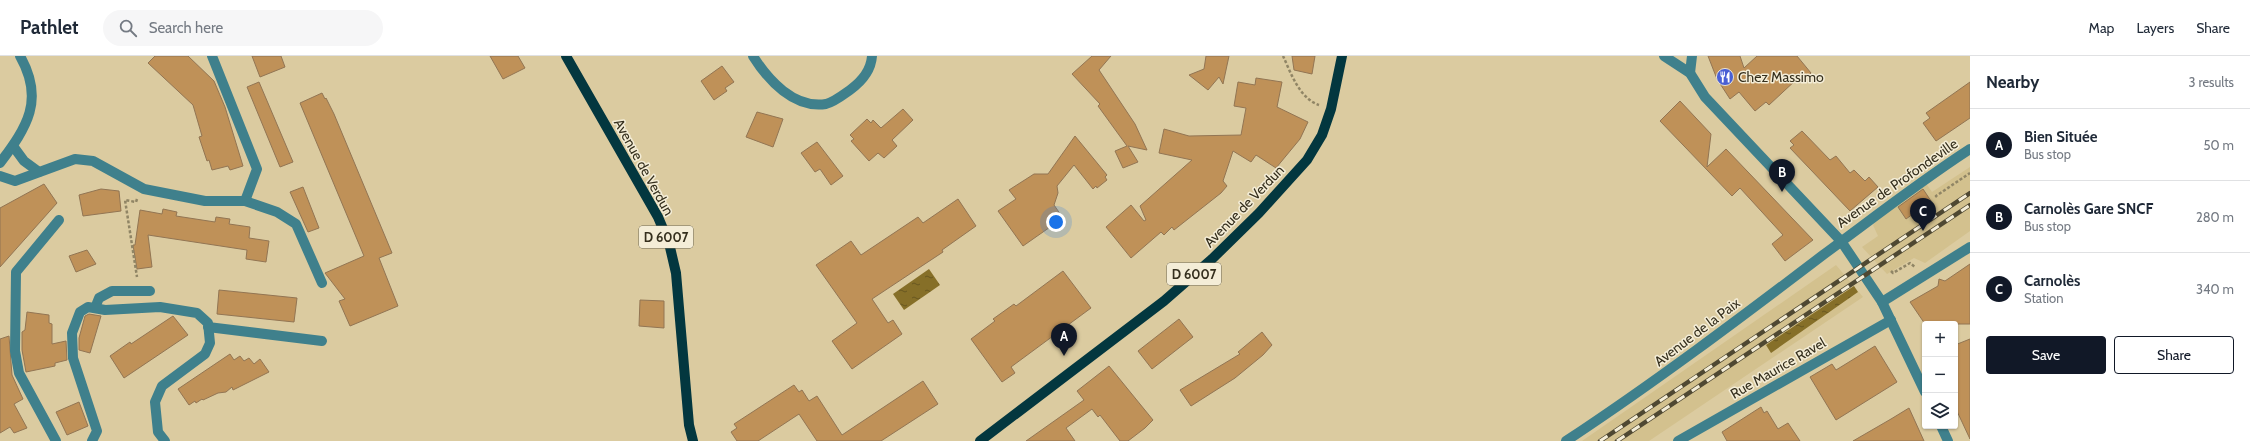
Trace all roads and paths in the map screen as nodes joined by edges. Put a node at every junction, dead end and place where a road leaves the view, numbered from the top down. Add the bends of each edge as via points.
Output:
1 (20, 56) edge
2 (212, 56) edge
3 (566, 56) edge
4 (753, 56) edge
5 (872, 56) edge
6 (1283, 56) edge
7 (1342, 56) edge
8 (1664, 56) edge
9 (1692, 56) edge
10 (1690, 73) junction
11 (1331, 109) junction
12 (13, 146) junction
13 (1970, 149) edge
14 (0, 163) edge
15 (39, 172) junction
16 (1970, 173) edge
17 (0, 176) edge
18 (1937, 197) dead end
19 (245, 201) junction
20 (134, 202) dead end
21 (59, 220) dead end
22 (1841, 241) junction
23 (1970, 247) edge
24 (322, 283) dead end
25 (137, 290) junction
26 (150, 291) dead end
27 (1882, 302) junction
28 (95, 308) junction
29 (1891, 320) junction
30 (208, 327) junction
31 (322, 341) dead end
32 (1922, 386) edge
33 (1942, 429) edge
34 (56, 441) edge
35 (92, 441) edge
36 (164, 441) edge
37 (693, 441) edge
38 (980, 441) edge
39 (1566, 441) edge
40 (1678, 441) edge
41 (1948, 441) edge

1 - 12 street via 33,90 29,119
2 - 19 street via 257,169
3 - 37 main road, Avenue de Verdun / D 6007 via 658,217 669,243 676,273 688,418
4 - 5 street via 760,67 787,94 803,102 826,104 861,82 872,62
6 - 11 path via 1296,84 1308,98
7 - 11 main road, Avenue de Verdun / D 6007
8 - 10 street
9 - 10 street
10 - 22 street via 1705,97
11 - 38 main road, Avenue de Verdun / D 6007 via 1322,134 1308,160 1212,259 1164,301
12 - 14 street
12 - 15 street via 24,161
13 - 22 street, Avenue de Profondeville via 1917,184
15 - 17 street via 15,181
15 - 19 street via 75,159 93,161 144,189 205,201
16 - 18 path
19 - 24 street via 277,212 296,224
20 - 25 path via 125,200
21 - 34 street via 16,272 15,351 19,373
22 - 27 street
22 - 39 street, Avenue de la Paix via 1626,401
23 - 27 street
25 - 26 street
25 - 28 street via 105,294 99,298
27 - 29 street
28 - 30 street via 160,307 197,313 208,323
28 - 35 street via 88,307 80,312 72,333 73,358 97,432
29 - 32 street
29 - 40 street, Rue Maurice Ravel
30 - 31 street
30 - 36 street via 210,343 205,354 162,386 155,402 158,432
33 - 41 street

